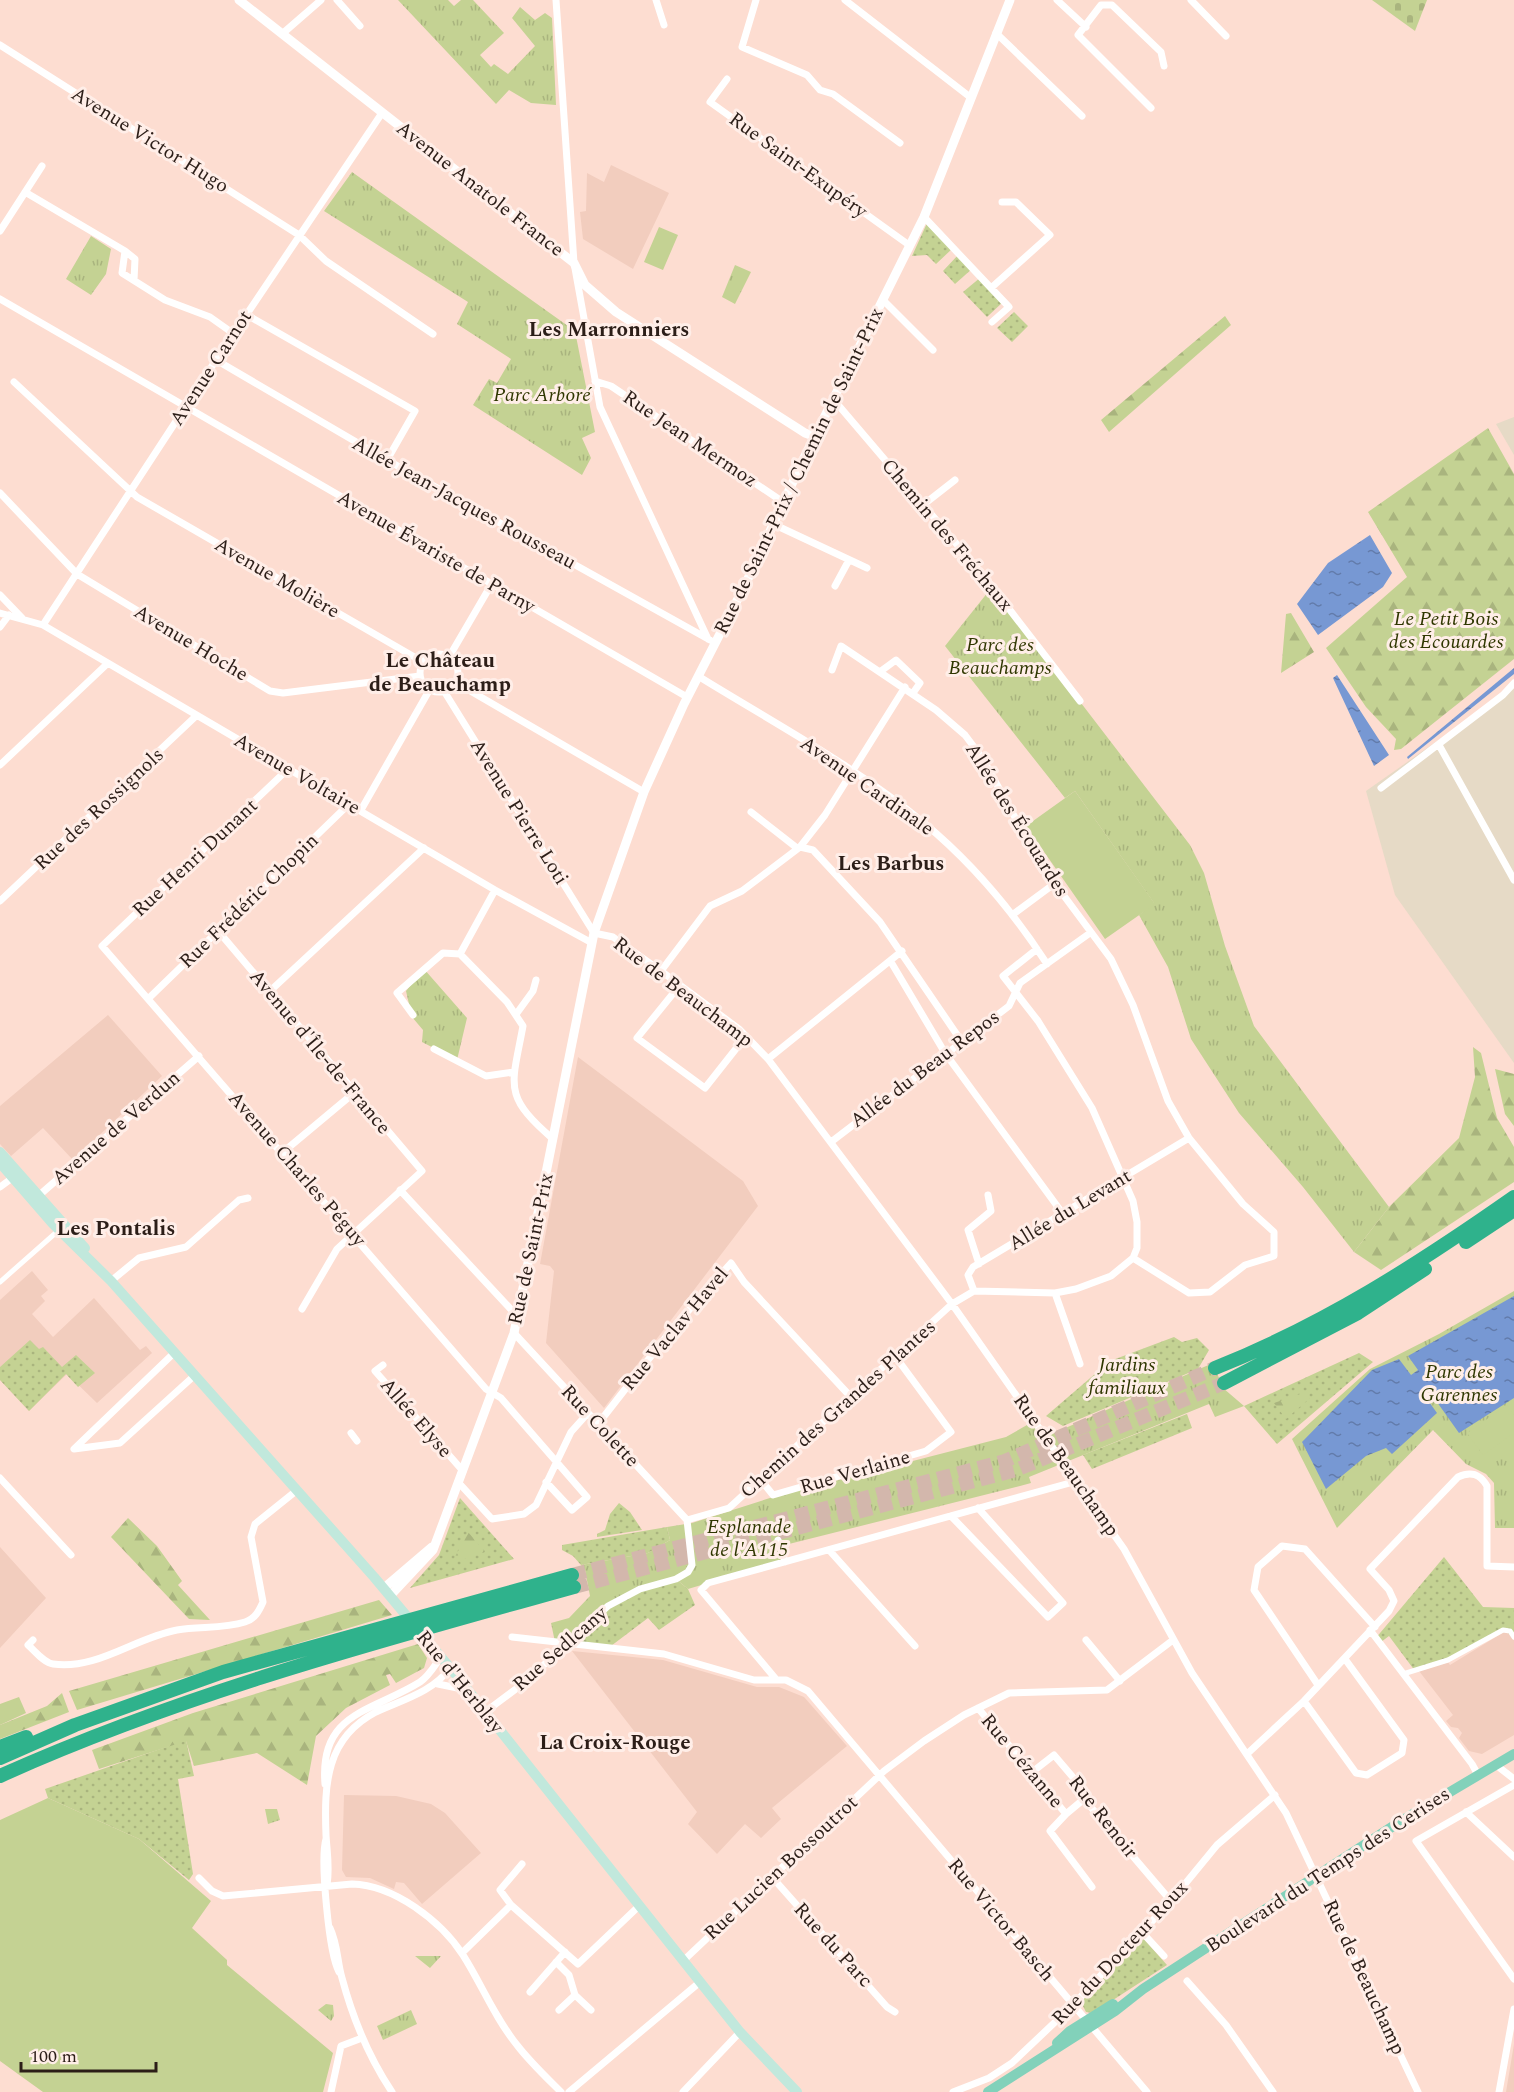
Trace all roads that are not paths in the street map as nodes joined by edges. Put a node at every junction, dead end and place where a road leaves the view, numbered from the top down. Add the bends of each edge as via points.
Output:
1 (239, 0) edge
2 (321, 0) edge
3 (337, 0) edge
4 (556, 0) edge
5 (654, 0) edge
6 (756, 0) edge
7 (845, 0) edge
8 (1010, 0) edge
9 (1058, 0) edge
10 (1191, 0) edge
11 (664, 25) dead end
12 (360, 26) dead end
13 (1086, 27) junction
14 (996, 33) junction
15 (282, 34) junction
16 (1226, 36) dead end
17 (0, 45) edge
18 (1164, 66) dead end
19 (727, 79) dead end
20 (970, 97) junction
21 (1151, 108) dead end
22 (382, 113) junction
23 (1082, 116) dead end
24 (900, 143) dead end
25 (42, 166) dead end
26 (25, 192) junction
27 (1002, 202) dead end
28 (924, 217) junction
29 (0, 231) edge
30 (300, 235) junction
31 (909, 245) junction
32 (124, 251) junction
33 (574, 263) junction
34 (134, 280) junction
35 (991, 288) junction
36 (0, 299) edge
37 (883, 300) junction
38 (247, 315) junction
39 (992, 322) dead end
40 (234, 333) junction
41 (433, 334) dead end
42 (933, 350) dead end
43 (216, 360) junction
44 (595, 381) junction
45 (14, 382) dead end
46 (834, 400) junction
47 (185, 407) junction
48 (816, 437) junction
49 (387, 460) junction
50 (955, 480) dead end
51 (132, 492) junction
52 (0, 493) edge
53 (783, 502) junction
54 (923, 505) junction
55 (773, 524) junction
56 (849, 560) junction
57 (867, 568) dead end
58 (77, 574) junction
59 (491, 585) junction
60 (835, 586) dead end
61 (0, 595) edge
62 (0, 613) edge
63 (9, 615) junction
64 (24, 620) junction
65 (43, 625) junction
66 (0, 627) edge
67 (712, 641) junction
68 (449, 657) junction
69 (423, 662) junction
70 (107, 664) junction
71 (832, 670) dead end
72 (881, 670) junction
73 (420, 676) junction
74 (698, 676) junction
75 (455, 682) junction
76 (1514, 683) edge
77 (905, 687) junction
78 (430, 689) junction
79 (444, 691) junction
80 (913, 693) junction
81 (687, 697) junction
82 (1080, 701) dead end
83 (196, 716) junction
84 (1439, 745) junction
85 (0, 765) edge
86 (288, 769) junction
87 (853, 771) junction
88 (1381, 788) dead end
89 (644, 792) junction
90 (348, 804) junction
91 (361, 810) junction
92 (751, 812) dead end
93 (799, 847) junction
94 (424, 848) junction
95 (1514, 880) edge
96 (1054, 884) junction
97 (495, 890) junction
98 (0, 901) edge
99 (1012, 915) junction
100 (219, 932) junction
101 (594, 933) junction
102 (1090, 933) junction
103 (592, 943) junction
104 (102, 946) joint
105 (1037, 949) junction
106 (902, 951) junction
107 (460, 954) junction
108 (891, 962) junction
109 (1047, 964) junction
110 (661, 971) junction
111 (536, 980) dead end
112 (680, 985) junction
113 (269, 992) junction
114 (1016, 994) junction
115 (149, 998) junction
116 (517, 1013) junction
117 (412, 1015) dead end
118 (746, 1036) junction
119 (962, 1042) junction
120 (434, 1049) dead end
121 (945, 1053) junction
122 (199, 1056) junction
123 (768, 1059) junction
124 (514, 1072) junction
125 (354, 1092) junction
126 (1189, 1138) junction
127 (553, 1139) junction
128 (831, 1142) junction
129 (0, 1152) edge
130 (282, 1153) junction
131 (0, 1163) edge
132 (16, 1176) junction
133 (1124, 1178) junction
134 (0, 1187) edge
135 (400, 1190) junction
136 (988, 1195) dead end
137 (1514, 1197) edge
138 (248, 1198) dead end
139 (36, 1199) junction
140 (1514, 1210) edge
141 (1063, 1214) junction
142 (59, 1230) junction
143 (352, 1232) junction
144 (1132, 1258) junction
145 (979, 1264) junction
146 (111, 1281) junction
147 (0, 1282) edge
148 (974, 1292) junction
149 (1055, 1293) junction
150 (952, 1304) junction
151 (302, 1309) dead end
152 (518, 1317) junction
153 (514, 1333) junction
154 (175, 1352) junction
155 (895, 1356) junction
156 (1080, 1364) dead end
157 (382, 1365) dead end
158 (1215, 1368) tunnel mouth
159 (195, 1375) junction
160 (1224, 1383) tunnel mouth
161 (491, 1394) junction
162 (850, 1396) junction
163 (588, 1413) junction
164 (598, 1424) junction
165 (351, 1433) dead end
166 (357, 1441) dead end
167 (556, 1461) junction
168 (463, 1471) junction
169 (0, 1478) edge
170 (760, 1479) junction
171 (1077, 1481) junction
172 (458, 1482) junction
173 (546, 1482) junction
174 (296, 1491) junction
175 (978, 1508) junction
176 (951, 1516) junction
177 (687, 1520) junction
178 (778, 1540) dead end
179 (829, 1550) junction
180 (71, 1555) dead end
181 (785, 1562) junction
182 (1514, 1567) edge
183 (387, 1592) junction
184 (1372, 1629) junction
185 (512, 1637) dead end
186 (1514, 1637) edge
187 (33, 1640) dead end
188 (1086, 1640) dead end
189 (1173, 1640) junction
190 (566, 1644) junction
191 (915, 1646) dead end
192 (441, 1657) junction
193 (1345, 1659) junction
194 (450, 1668) junction
195 (1402, 1674) junction
196 (775, 1678) junction
197 (1120, 1681) junction
198 (438, 1684) junction
199 (1318, 1685) junction
200 (468, 1690) junction
201 (1304, 1701) junction
202 (978, 1708) junction
203 (485, 1712) junction
204 (75, 1725) junction
205 (0, 1748) edge
206 (64, 1748) junction
207 (1246, 1754) junction
208 (1514, 1754) edge
209 (0, 1758) edge
210 (1496, 1765) junction
211 (1031, 1773) junction
212 (1478, 1775) junction
213 (0, 1776) edge
214 (879, 1776) junction
215 (1514, 1779) edge
216 (1514, 1785) edge
217 (0, 1786) edge
218 (1275, 1795) junction
219 (1084, 1799) junction
220 (327, 1805) junction
221 (1466, 1812) junction
222 (1066, 1814) junction
223 (1514, 1857) edge
224 (522, 1864) dead end
225 (1316, 1876) junction
226 (772, 1877) junction
227 (199, 1878) dead end
228 (327, 1885) junction
229 (1092, 1887) dead end
230 (500, 1890) junction
231 (494, 1897) dead end
232 (1171, 1901) junction
233 (511, 1905) junction
234 (639, 1906) junction
235 (1141, 1931) junction
236 (565, 1952) junction
237 (462, 1953) junction
238 (1164, 1956) dead end
239 (683, 1961) junction
240 (556, 1962) junction
241 (1514, 1979) edge
242 (1187, 1981) dead end
243 (700, 1982) junction
244 (530, 1992) dead end
245 (575, 1995) junction
246 (1073, 2006) junction
247 (1514, 2009) edge
248 (559, 2010) dead end
249 (591, 2010) dead end
250 (895, 2012) dead end
251 (1090, 2023) junction
252 (740, 2032) junction
253 (362, 2038) junction
254 (331, 2092) edge
255 (392, 2092) edge
256 (561, 2092) edge
257 (569, 2092) edge
258 (682, 2092) edge
259 (797, 2092) edge
260 (953, 2092) edge
261 (988, 2092) edge
262 (1147, 2092) edge
263 (1273, 2092) edge
264 (1418, 2092) edge
265 (1499, 2092) edge

1 - 15 street, Avenue Anatole France
2 - 15 street
3 - 12 street
4 - 33 street
5 - 11 street
6 - 24 street via 742,47 807,75 820,90 833,94
7 - 20 street
8 - 14 street, Rue de Saint-Prix / Chemin de Saint-Prix
9 - 13 street
10 - 16 street
13 - 18 street via 1101,5 1112,5 1161,52
13 - 21 street via 1078,34
14 - 20 street, Rue de Saint-Prix / Chemin de Saint-Prix
14 - 23 street
15 - 22 street, Avenue Anatole France
17 - 30 street, Avenue Victor Hugo
19 - 31 street, Rue Saint-Exupéry via 710,102
20 - 28 street, Rue de Saint-Prix / Chemin de Saint-Prix
22 - 30 street, Avenue Carnot
22 - 33 street, Avenue Anatole France
25 - 26 street
26 - 29 street
26 - 32 street
27 - 35 street via 1016,202 1050,235
28 - 31 street, Rue de Saint-Prix / Chemin de Saint-Prix
28 - 35 street
30 - 38 street, Avenue Carnot
30 - 41 street, Avenue Victor Hugo via 326,261
31 - 37 street, Rue de Saint-Prix / Chemin de Saint-Prix
32 - 34 street via 135,259
32 - 34 street via 122,273
33 - 44 street, Avenue Anatole France
33 - 48 street via 585,285 615,312
34 - 40 street via 165,300 210,318
35 - 39 street via 1010,307
36 - 47 street, Avenue Évariste de Parny
37 - 42 street
37 - 46 street, Rue de Saint-Prix / Chemin de Saint-Prix
38 - 40 street, Avenue Carnot
38 - 49 street via 414,411
40 - 43 street, Avenue Carnot
43 - 47 street, Avenue Carnot
43 - 49 street, Allée Jean-Jacques Rousseau
44 - 53 street, Rue Jean Mermoz via 611,386
44 - 67 street, Avenue Anatole France via 600,407
45 - 51 street, Avenue Molière
46 - 48 street, Rue de Saint-Prix / Chemin de Saint-Prix
46 - 54 street, Chemin des Fréchaux
47 - 51 street, Avenue Carnot
47 - 59 street, Avenue Évariste de Parny
48 - 53 street, Rue de Saint-Prix / Chemin de Saint-Prix
49 - 67 street, Allée Jean-Jacques Rousseau
50 - 54 street
51 - 58 street, Avenue Carnot
51 - 69 street, Avenue Molière
52 - 58 street, Avenue Hoche
53 - 55 street, Rue de Saint-Prix / Chemin de Saint-Prix
54 - 82 street, Chemin des Fréchaux via 983,575
55 - 56 street
55 - 67 street, Rue de Saint-Prix / Chemin de Saint-Prix
56 - 57 street
56 - 60 street
58 - 65 street, Avenue Carnot
58 - 73 street, Avenue Hoche via 276,693
59 - 68 street
59 - 81 street, Avenue Évariste de Parny
61 - 64 street
62 - 63 street, Avenue Voltaire
63 - 64 street, Avenue Voltaire
63 - 66 street
64 - 65 street, Avenue Voltaire
65 - 70 street, Avenue Voltaire
67 - 74 street, Rue de Saint-Prix / Chemin de Saint-Prix
68 - 69 street via 438,654
68 - 75 street via 458,671
69 - 73 street
70 - 83 street, Avenue Voltaire
70 - 85 street
71 - 72 street, Allée des Écouardes via 842,646
72 - 77 street, Allée des Écouardes
72 - 80 street via 896,660 920,683
73 - 78 street
74 - 81 street, Rue de Saint-Prix / Chemin de Saint-Prix
74 - 87 street, Avenue Cardinale
75 - 79 street
75 - 89 street
76 - 84 street
77 - 80 street, Allée des Écouardes
77 - 87 street
78 - 79 street
78 - 91 street
79 - 101 street, Avenue Pierre Loti
80 - 96 street, Allée des Écouardes via 965,735 984,759
81 - 89 street, Rue de Saint-Prix / Chemin de Saint-Prix
83 - 86 street, Avenue Voltaire
83 - 98 street, Rue des Rossignols
84 - 88 street
84 - 95 street
86 - 90 street, Avenue Voltaire
86 - 104 street, Rue Henri Dunant
87 - 93 street
87 - 99 street, Avenue Cardinale via 924,823 966,862
89 - 101 street, Rue de Saint-Prix / Chemin de Saint-Prix
90 - 91 street, Avenue Voltaire
90 - 100 street, Rue Frédéric Chopin
91 - 94 street, Avenue Voltaire
92 - 93 street
93 - 106 street via 813,850
93 - 110 street via 742,891 710,906
94 - 97 street, Avenue Voltaire
94 - 113 street
96 - 99 street
96 - 102 street, Allée des Écouardes
97 - 103 street, Avenue Voltaire
97 - 107 street
99 - 105 street, Avenue Cardinale
100 - 113 street, Avenue d'Île-de-France
100 - 115 street, Rue Frédéric Chopin
101 - 103 street, Rue de Saint-Prix / Chemin de Saint-Prix
101 - 110 street, Rue de Beauchamp via 613,937
102 - 109 street, Allée du Beau Repos
102 - 126 street, Allée des Écouardes via 1115,968 1133,1005 1168,1101
103 - 127 street, Rue de Saint-Prix
104 - 115 street, Avenue Charles Péguy
105 - 109 street, Avenue Cardinale
105 - 114 street via 1003,976
106 - 108 street
106 - 119 street
107 - 116 street
107 - 117 street via 443,953 397,993
108 - 121 street
108 - 123 street
109 - 114 street, Allée du Beau Repos via 1020,983
110 - 112 street, Rue de Beauchamp
111 - 116 street
112 - 118 street, Rue de Beauchamp
112 - 118 street via 637,1038 705,1088
113 - 125 street, Avenue d'Île-de-France
114 - 119 street, Allée du Beau Repos via 1009,1006
114 - 133 street via 1038,1021 1092,1108
115 - 122 street, Avenue Charles Péguy
116 - 124 street via 523,1026
118 - 123 street, Rue de Beauchamp
119 - 121 street, Allée du Beau Repos
120 - 124 street via 486,1076
121 - 128 street, Allée du Beau Repos
121 - 141 street
122 - 130 street, Avenue Charles Péguy
122 - 139 street, Avenue de Verdun
123 - 128 street, Rue de Beauchamp
124 - 127 street via 514,1096
125 - 130 street
125 - 135 street, Avenue d'Île-de-France via 422,1171
126 - 133 street, Allée du Levant
126 - 144 street, Allée des Écouardes via 1243,1204 1274,1232 1274,1256 1245,1265 1210,1292 1190,1293
127 - 152 street, Rue de Saint-Prix
128 - 150 street, Rue de Beauchamp
129 - 132 main road, Rue d'Herblay
130 - 143 street, Avenue Charles Péguy
131 - 132 main road, Rue d'Herblay
132 - 134 street
132 - 139 main road, Rue d'Herblay
133 - 141 street, Allée du Levant
133 - 144 street via 1137,1222 1137,1248
135 - 143 street
135 - 152 street
136 - 145 street via 991,1211 968,1230
137 - 158 highway via 1355,1301 1278,1343
138 - 146 street via 238,1200 186,1247 139,1258
139 - 142 main road, Rue d'Herblay
139 - 146 main road, Rue d'Herblay
140 - 160 highway via 1358,1313
141 - 145 street, Allée du Levant
142 - 146 main road, Rue d'Herblay
142 - 147 street
143 - 151 street via 321,1273
143 - 161 street, Avenue Charles Péguy
144 - 149 street via 1111,1276
145 - 148 street via 968,1275
146 - 154 main road, Rue d'Herblay
148 - 149 street
148 - 150 street, Chemin des Grandes Plantes
149 - 156 street
150 - 155 street, Chemin des Grandes Plantes
150 - 171 street, Rue de Beauchamp
152 - 153 street, Rue de Saint-Prix
153 - 161 street, Rue de Saint-Prix
153 - 163 street, Rue Colette
154 - 159 main road, Rue d'Herblay
154 - 159 street via 74,1449 120,1443
155 - 162 street, Chemin des Grandes Plantes
155 - 170 street, Rue Verlaine via 951,1432 926,1451 773,1495
157 - 168 street, Allée Elyse via 375,1371
159 - 174 main road, Rue d'Herblay
161 - 167 street, Avenue Charles Péguy via 501,1398
161 - 168 street, Rue de Saint-Prix
162 - 164 street, Rue Vaclav Havel via 731,1263 673,1328
162 - 170 street, Chemin des Grandes Plantes
163 - 164 street, Rue Colette
163 - 167 street via 571,1432
164 - 177 street, Rue Colette
165 - 166 street
167 - 173 street
167 - 173 street, Avenue Charles Péguy via 587,1497 572,1510
168 - 172 street, Rue de Saint-Prix
169 - 180 street
170 - 177 street, Chemin des Grandes Plantes via 729,1508
171 - 175 street
171 - 189 street, Rue de Beauchamp via 1124,1549
172 - 173 street via 492,1519 531,1510
172 - 183 street, Rue de Saint-Prix via 427,1558
174 - 183 main road, Rue d'Herblay
174 - 187 street via 255,1524 251,1537 262,1602 247,1621 176,1630 99,1660 70,1665 50,1664 28,1645
175 - 176 street
175 - 176 street via 1063,1603 1048,1617
176 - 179 street
177 - 190 street, Rue Sedlcany via 692,1565 688,1572 608,1606
178 - 181 street
179 - 181 street
179 - 191 street
181 - 196 street via 708,1583 701,1590
182 - 184 street via 1487,1566 1487,1486 1483,1478 1467,1473 1458,1477 1370,1569 1394,1601
183 - 192 main road, Rue d'Herblay
184 - 193 street
184 - 195 street
184 - 199 street via 1305,1549 1282,1546 1258,1567 1254,1590
185 - 190 street
186 - 195 street via 1503,1629 1448,1660
188 - 197 street
189 - 197 street, Rue Lucien Bossoutrot
189 - 207 street, Rue de Beauchamp
190 - 196 street via 664,1654 754,1680
190 - 203 street, Rue Sedlcany
192 - 194 main road, Rue d'Herblay
192 - 220 street via 422,1681 360,1712 334,1734 324,1758
193 - 199 street
193 - 201 street via 1404,1740 1402,1753 1367,1775 1356,1773
194 - 198 street
194 - 200 main road, Rue d'Herblay
195 - 212 street
196 - 214 street via 808,1691
197 - 202 street, Rue Lucien Bossoutrot via 1102,1691 1010,1693
198 - 200 street
198 - 220 street via 375,1713 349,1730 334,1755
199 - 201 street
200 - 203 main road, Rue d'Herblay
201 - 207 street
202 - 211 street, Rue Cézanne
202 - 214 street, Rue Lucien Bossoutrot via 924,1741
203 - 234 main road, Rue d'Herblay
204 - 205 highway via 48,1728
204 - 206 highway via 223,1672 573,1581 197,1698
204 - 209 highway
206 - 213 highway
206 - 217 highway
207 - 218 street, Rue de Beauchamp
208 - 210 main road, Boulevard du Temps des Cerises
210 - 212 main road, Boulevard du Temps des Cerises
210 - 215 street
211 - 219 street, Rue Renoir via 1054,1755 1083,1789 1080,1793
211 - 222 street, Rue Cézanne
212 - 225 main road, Boulevard du Temps des Cerises
214 - 226 street, Rue Lucien Bossoutrot
214 - 246 street, Rue Victor Basch
216 - 221 street
218 - 225 street, Rue de Beauchamp
218 - 232 street, Rue du Docteur Roux via 1217,1845
219 - 222 street, Rue Cézanne
219 - 232 street, Rue Renoir
220 - 228 street
221 - 223 street
221 - 241 street via 1416,1841
222 - 229 street, Rue Cézanne via 1050,1831
224 - 230 street
225 - 251 main road, Boulevard du Temps des Cerises
225 - 264 street, Rue de Beauchamp
226 - 239 street, Rue Lucien Bossoutrot
226 - 250 street, Rue du Parc
227 - 228 street via 223,1896
228 - 237 street via 363,1884 400,1896 432,1921
228 - 253 street via 332,1955
230 - 231 street
230 - 233 street
232 - 235 street, Rue du Docteur Roux
233 - 236 street
233 - 237 street
234 - 236 street via 578,1964
234 - 239 main road, Rue d'Herblay
235 - 238 street
235 - 246 street, Rue du Docteur Roux
236 - 240 street
237 - 256 street via 517,2046
239 - 243 main road, Rue d'Herblay
240 - 244 street
240 - 245 street via 569,1976
242 - 263 street via 1226,2025
243 - 252 main road, Rue d'Herblay
243 - 257 street
245 - 248 street
245 - 249 street
246 - 251 street, Rue Victor Basch
246 - 260 street, Rue du Docteur Roux via 1012,2063 989,2078
247 - 265 street
251 - 261 main road, Boulevard du Temps des Cerises
251 - 262 street, Rue Victor Basch
252 - 258 street
252 - 259 main road, Rue d'Herblay
253 - 254 street via 340,2046
253 - 255 street

